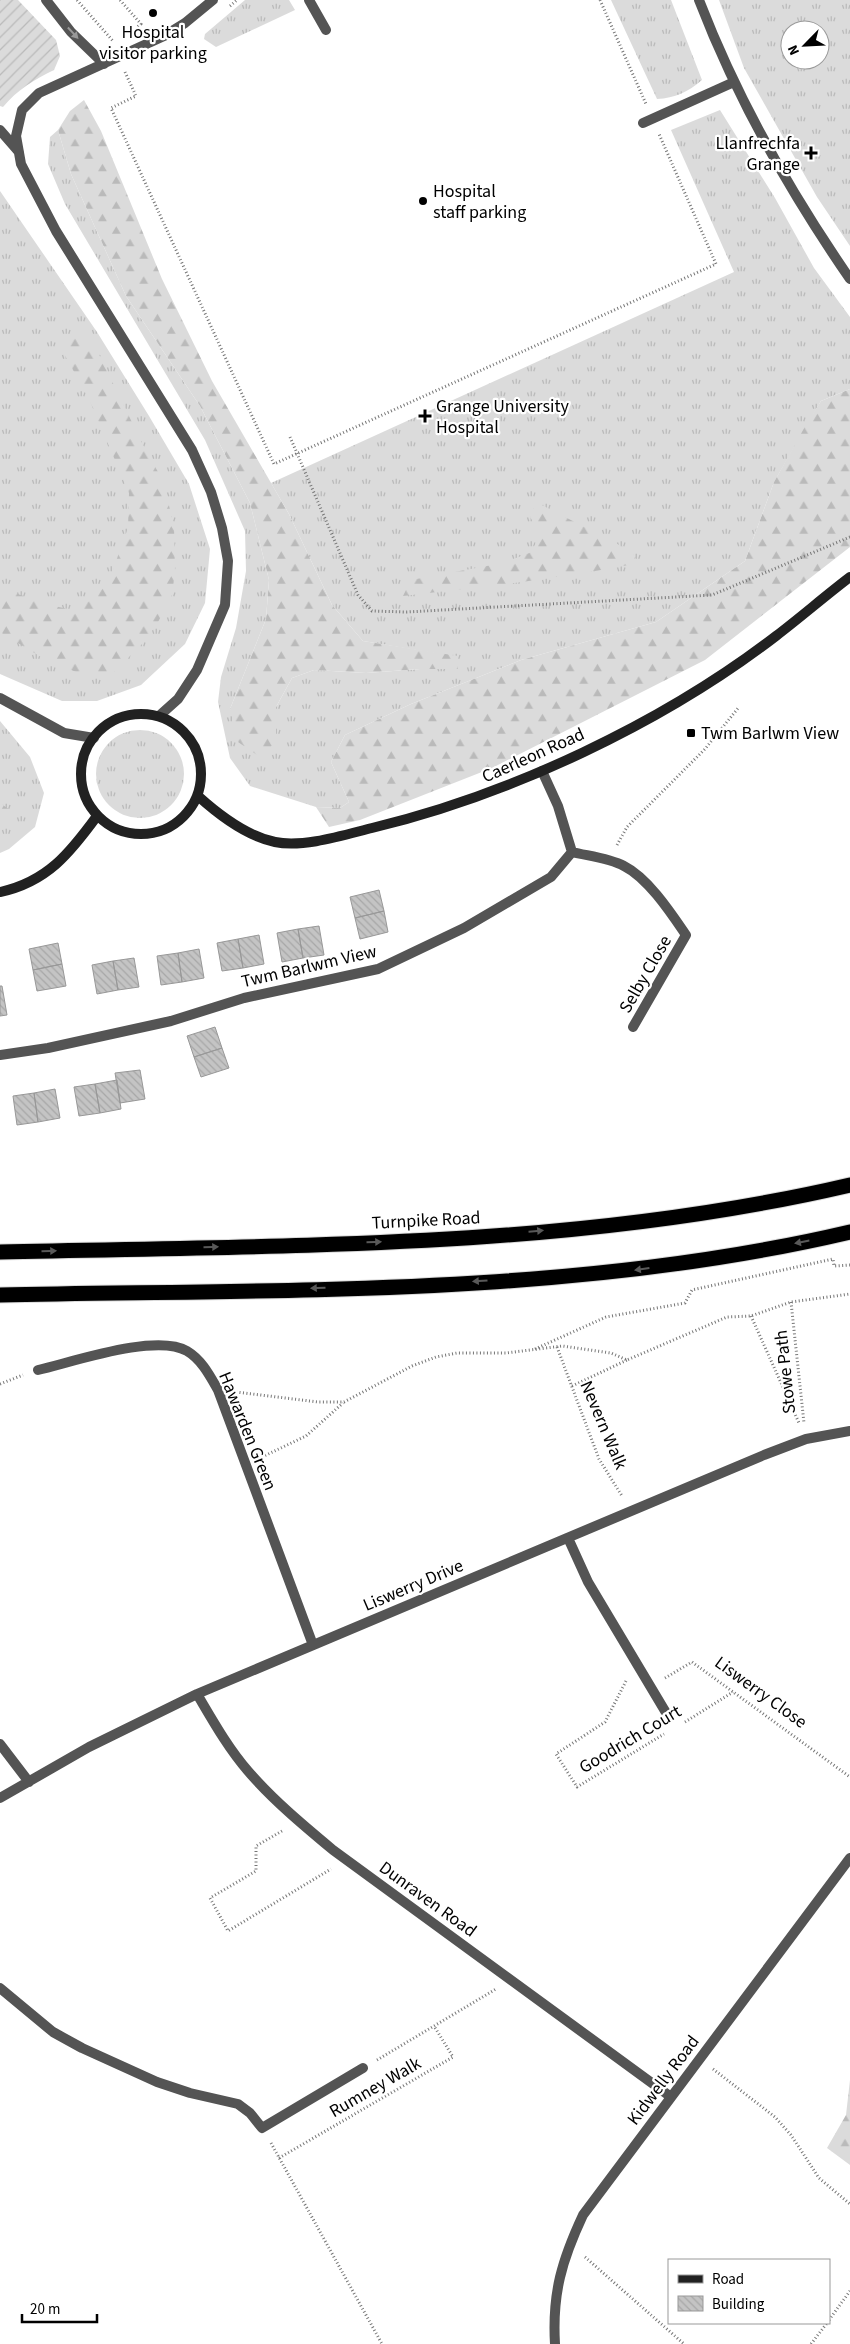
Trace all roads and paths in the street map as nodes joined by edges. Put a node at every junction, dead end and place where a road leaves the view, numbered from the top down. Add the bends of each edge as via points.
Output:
1 (46, 0) edge
2 (77, 0) edge
3 (120, 0) edge
4 (213, 0) edge
5 (309, 0) edge
6 (600, 0) edge
7 (699, 0) edge
8 (134, 29) dead end
9 (326, 30) dead end
10 (114, 60) junction
11 (104, 64) junction
12 (734, 82) junction
13 (648, 121) junction
14 (0, 130) edge
15 (19, 152) junction
16 (850, 279) edge
17 (290, 437) dead end
18 (298, 455) junction
19 (850, 537) edge
20 (850, 576) edge
21 (0, 698) edge
22 (739, 707) dead end
23 (159, 716) junction
24 (94, 738) junction
25 (542, 771) junction
26 (198, 796) junction
27 (97, 816) junction
28 (572, 852) junction
29 (609, 861) junction
30 (2, 891) edge
31 (633, 1028) dead end
32 (0, 1055) edge
33 (850, 1184) edge
34 (850, 1232) edge
35 (0, 1252) edge
36 (850, 1265) edge
37 (850, 1294) edge
38 (0, 1295) edge
39 (791, 1302) junction
40 (751, 1316) junction
41 (557, 1347) junction
42 (531, 1350) junction
43 (627, 1360) junction
44 (38, 1370) joint
45 (0, 1384) edge
46 (572, 1386) junction
47 (218, 1390) junction
48 (344, 1402) junction
49 (850, 1431) edge
50 (806, 1439) junction
51 (246, 1465) junction
52 (631, 1512) junction
53 (568, 1538) junction
54 (313, 1645) junction
55 (641, 1670) junction
56 (651, 1687) junction
57 (733, 1692) junction
58 (197, 1694) junction
59 (668, 1716) dead end
60 (683, 1722) dead end
61 (667, 1732) dead end
62 (0, 1744) edge
63 (850, 1777) edge
64 (29, 1782) junction
65 (0, 1798) edge
66 (299, 1821) junction
67 (850, 1858) edge
68 (347, 1860) junction
69 (512, 1980) junction
70 (0, 1988) edge
71 (434, 2026) junction
72 (699, 2058) junction
73 (363, 2068) joint
74 (671, 2096) junction
75 (262, 2128) junction
76 (279, 2158) junction
77 (850, 2204) edge
78 (570, 2244) junction
79 (850, 2291) edge
80 (830, 2319) edge
81 (826, 2324) edge
82 (382, 2344) edge
83 (555, 2344) edge
84 (684, 2344) edge
85 (811, 2344) edge

1 -> 11 street via 71,32
2 - 10 path via 116,44
3 - 8 path via 141,24
4 - 10 street via 185,23
5 - 9 street
6 - 13 path
7 - 12 street
10 - 11 street
10 - 18 path via 127,74 136,96 111,108 274,464
11 - 15 street via 39,92 22,110 16,136
12 - 13 street
12 - 16 street via 790,183
13 - 18 path via 716,264
14 - 15 street
15 - 23 street via 21,164 56,231 192,450 211,492 222,528 228,561 225,605 197,670 178,698
17 - 18 path
18 - 19 path via 358,595 372,611 407,612 712,595
20 - 25 main road, Caerleon Road via 775,637 705,684 631,728
21 - 24 street via 64,733
22 - 29 path via 705,749 627,827
23 - 24 main road via 138,713 118,718 100,729
23 - 26 main road via 178,725 192,740 200,760
24 - 27 main road via 82,766 82,787
25 - 26 main road, Caerleon Road via 479,797 314,842 275,842 241,829 216,813
25 - 28 street via 558,806
26 - 27 main road via 173,826 155,833 136,834 118,829
27 - 30 main road via 53,869
28 - 29 street, Selby Close
28 - 32 street, Twm Barlwm View via 551,876 464,928 378,969 244,998 171,1021
29 - 31 street, Selby Close via 624,866 639,877 669,910 686,935
35 -> 33 highway, Turnpike Road via 420,1241 642,1222 714,1212
34 -> 38 highway via 634,1270 426,1285
36 - 42 path via 834,1266 833,1258 692,1290 685,1303 606,1316
37 - 39 path
39 - 40 path
39 - 50 path, Stowe Path
40 - 43 path via 727,1317
40 - 50 path
41 - 42 path
41 - 43 path via 611,1353
41 - 46 path, Nevern Walk
42 - 48 path via 457,1353 436,1358 412,1366
43 - 46 path
44 - 45 path
44 - 47 street, Hawarden Green via 143,1346 166,1344 193,1356 204,1366
46 - 52 path, Nevern Walk via 599,1459
47 - 48 path
47 - 51 street, Hawarden Green
48 - 51 path via 306,1436
49 - 50 street, Liswerry Drive
50 - 52 street, Liswerry Drive
51 - 54 street, Hawarden Green
52 - 53 street, Liswerry Drive
53 - 54 street, Liswerry Drive
53 - 55 street via 588,1582
54 - 58 street, Liswerry Drive
55 - 56 street
55 - 61 path, Goodrich Court via 626,1680 606,1722 556,1754 577,1787
56 - 57 path, Liswerry Close via 692,1662
56 - 59 street
57 - 60 path, Goodrich Court
57 - 63 path, Liswerry Close
58 - 64 street, Liswerry Drive via 89,1747
58 - 66 street, Dunraven Road via 224,1740 248,1772
62 - 64 street
64 - 65 street, Liswerry Drive
66 - 68 street, Dunraven Road
66 - 68 path via 256,1846 256,1871 210,1898 228,1931
67 - 72 street, Kidwelly Road
68 - 69 street, Dunraven Road
69 - 71 path, Rumney Walk
69 - 74 street, Dunraven Road
70 - 75 street via 53,2032 82,2048 157,2082 238,2104
71 - 73 path, Rumney Walk
71 - 76 path, Rumney Walk via 453,2057
72 - 74 street, Kidwelly Road
72 - 77 path via 775,2117 791,2135 815,2174
73 - 75 street
74 - 78 street, Kidwelly Road via 583,2215
75 - 76 path
76 - 82 path
78 - 83 street, Kidwelly Road via 557,2286
78 - 84 path
79 - 80 path
81 - 85 path

